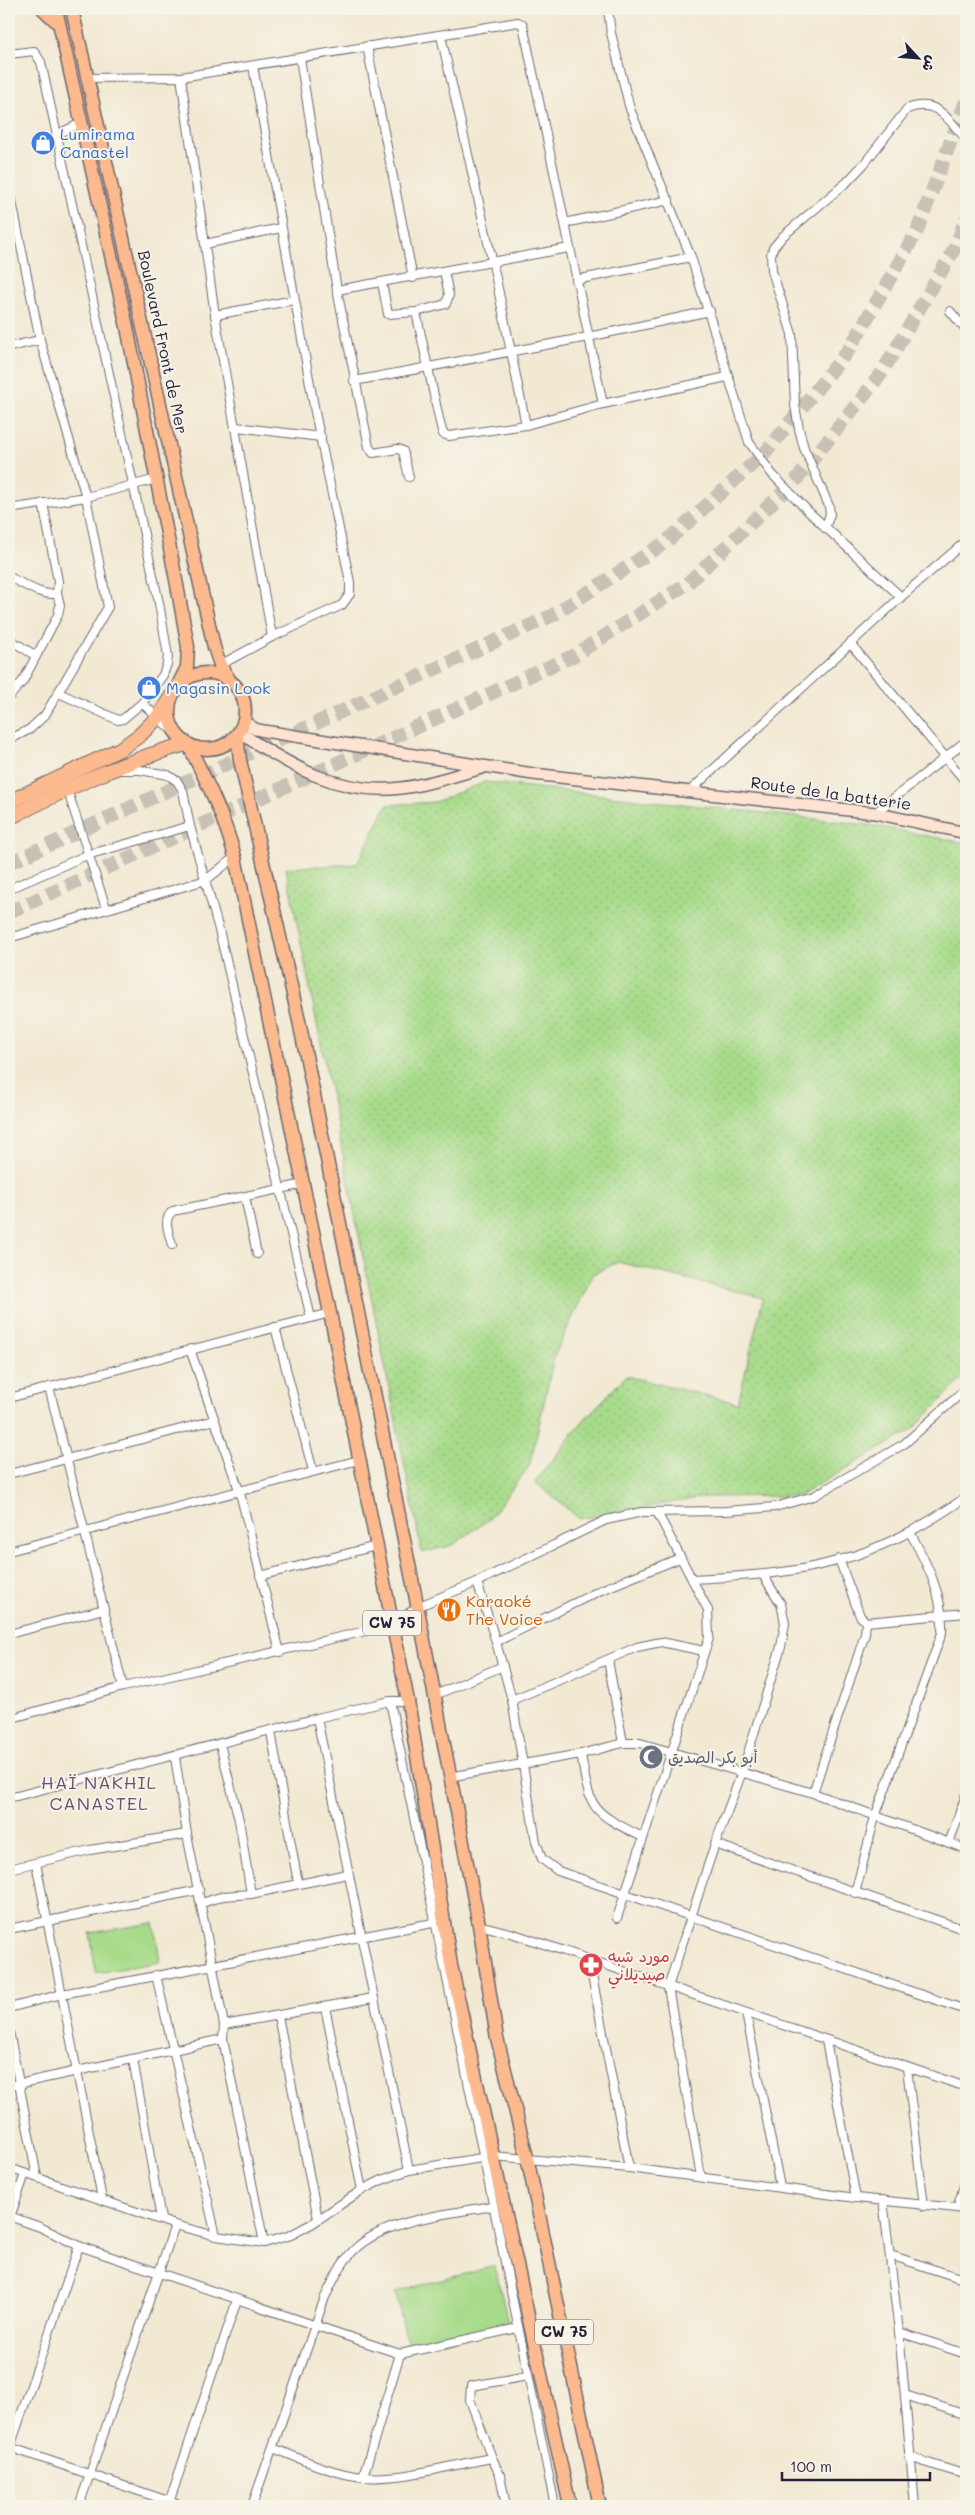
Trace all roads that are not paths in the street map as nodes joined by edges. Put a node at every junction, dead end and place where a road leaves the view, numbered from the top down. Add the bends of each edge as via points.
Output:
1 (42, 9) edge
2 (56, 9) edge
3 (72, 9) edge
4 (608, 9) edge
5 (59, 25) junction
6 (441, 36) junction
7 (367, 46) junction
8 (9, 54) edge
9 (300, 58) junction
10 (253, 66) junction
11 (181, 77) junction
12 (87, 78) junction
13 (81, 123) junction
14 (56, 135) junction
15 (966, 139) edge
16 (9, 187) edge
17 (10, 200) edge
18 (669, 200) junction
19 (565, 223) junction
20 (282, 228) junction
21 (204, 244) junction
22 (569, 248) junction
23 (691, 257) junction
24 (493, 264) junction
25 (444, 271) junction
26 (413, 278) junction
27 (576, 280) junction
28 (382, 284) junction
29 (337, 290) junction
30 (294, 300) junction
31 (710, 311) junction
32 (950, 311) dead end
33 (416, 312) junction
34 (215, 315) junction
35 (966, 330) edge
36 (588, 337) junction
37 (40, 340) junction
38 (9, 347) edge
39 (512, 350) junction
40 (427, 366) junction
41 (727, 377) junction
42 (354, 381) junction
43 (603, 404) junction
44 (526, 425) junction
45 (236, 427) junction
46 (321, 437) junction
47 (408, 477) dead end
48 (156, 479) junction
49 (132, 485) junction
50 (86, 496) junction
51 (42, 504) junction
52 (9, 510) edge
53 (825, 528) junction
54 (966, 541) edge
55 (9, 577) edge
56 (57, 593) junction
57 (902, 596) junction
58 (272, 637) junction
59 (9, 639) edge
60 (850, 643) junction
61 (36, 656) junction
62 (220, 665) junction
63 (229, 679) junction
64 (178, 685) junction
65 (59, 693) junction
66 (9, 697) edge
67 (171, 697) junction
68 (142, 703) junction
69 (158, 717) junction
70 (240, 730) junction
71 (175, 733) junction
72 (9, 740) edge
73 (966, 741) edge
74 (188, 745) junction
75 (947, 758) junction
76 (486, 767) junction
77 (115, 770) junction
78 (966, 782) edge
79 (66, 789) junction
80 (691, 790) junction
81 (9, 802) edge
82 (875, 813) junction
83 (9, 818) edge
84 (190, 826) junction
85 (966, 833) edge
86 (87, 855) junction
87 (235, 857) junction
88 (206, 880) junction
89 (9, 889) edge
90 (106, 908) junction
91 (9, 938) edge
92 (304, 1184) junction
93 (279, 1189) junction
94 (245, 1197) junction
95 (172, 1245) dead end
96 (257, 1254) dead end
97 (330, 1313) junction
98 (311, 1318) junction
99 (275, 1327) junction
100 (190, 1349) junction
101 (49, 1387) junction
102 (966, 1389) edge
103 (9, 1398) edge
104 (215, 1420) junction
105 (66, 1459) junction
106 (359, 1460) junction
107 (314, 1471) junction
108 (9, 1474) edge
109 (240, 1493) junction
110 (966, 1497) edge
111 (657, 1512) junction
112 (84, 1530) junction
113 (910, 1532) junction
114 (376, 1546) junction
115 (9, 1551) edge
116 (680, 1558) junction
117 (839, 1560) junction
118 (763, 1574) junction
119 (260, 1576) junction
120 (692, 1579) junction
121 (477, 1582) junction
122 (417, 1608) junction
123 (104, 1609) junction
124 (966, 1613) edge
125 (943, 1615) junction
126 (866, 1622) junction
127 (392, 1625) junction
128 (9, 1634) edge
129 (496, 1642) junction
130 (704, 1651) junction
131 (280, 1652) junction
132 (608, 1660) junction
133 (503, 1666) junction
134 (123, 1687) junction
135 (433, 1696) junction
136 (512, 1700) junction
137 (408, 1701) junction
138 (390, 1702) junction
139 (317, 1718) junction
140 (9, 1719) edge
141 (270, 1732) junction
142 (623, 1743) junction
143 (220, 1744) junction
144 (671, 1751) junction
145 (581, 1754) junction
146 (175, 1757) junction
147 (523, 1763) junction
148 (742, 1772) junction
149 (448, 1777) junction
150 (813, 1793) junction
151 (966, 1795) edge
152 (9, 1798) edge
153 (875, 1817) junction
154 (187, 1834) junction
155 (642, 1837) junction
156 (949, 1843) junction
157 (715, 1844) junction
158 (966, 1849) edge
159 (36, 1863) junction
160 (9, 1869) edge
161 (347, 1874) junction
162 (298, 1883) junction
163 (199, 1890) junction
164 (251, 1894) junction
165 (855, 1894) junction
166 (625, 1895) junction
167 (202, 1902) junction
168 (692, 1917) junction
169 (617, 1918) dead end
170 (48, 1920) junction
171 (439, 1922) junction
172 (479, 1925) junction
173 (9, 1929) edge
174 (966, 1930) edge
175 (360, 1936) junction
176 (589, 1960) junction
177 (213, 1966) junction
178 (156, 1975) junction
179 (668, 1987) junction
180 (62, 1994) junction
181 (372, 1998) junction
182 (325, 2007) junction
183 (9, 2008) edge
184 (966, 2010) edge
185 (746, 2013) junction
186 (278, 2016) junction
187 (224, 2025) junction
188 (9, 2031) edge
189 (223, 2039) junction
190 (826, 2040) junction
191 (172, 2049) junction
192 (133, 2059) junction
193 (907, 2068) junction
194 (77, 2070) junction
195 (19, 2084) junction
196 (9, 2086) edge
197 (966, 2087) edge
198 (489, 2157) junction
199 (527, 2157) junction
200 (9, 2168) edge
201 (629, 2168) junction
202 (409, 2170) junction
203 (24, 2174) junction
204 (37, 2177) junction
205 (701, 2178) junction
206 (966, 2180) edge
207 (780, 2187) junction
208 (362, 2190) junction
209 (856, 2198) junction
210 (102, 2200) junction
211 (883, 2200) junction
212 (492, 2206) junction
213 (924, 2206) junction
214 (957, 2208) junction
215 (966, 2211) edge
216 (9, 2216) edge
217 (161, 2219) junction
218 (318, 2219) junction
219 (175, 2225) junction
220 (216, 2236) junction
221 (264, 2243) junction
222 (78, 2246) junction
223 (890, 2255) junction
224 (159, 2272) junction
225 (966, 2280) edge
226 (237, 2300) junction
227 (315, 2326) junction
228 (518, 2328) junction
229 (899, 2332) junction
230 (400, 2354) junction
231 (966, 2354) edge
232 (528, 2376) junction
233 (905, 2395) junction
234 (966, 2415) edge
235 (9, 2448) edge
236 (272, 2448) junction
237 (909, 2457) junction
238 (492, 2458) junction
239 (90, 2474) junction
240 (966, 2475) edge
241 (363, 2476) junction
242 (169, 2504) edge
243 (79, 2506) edge
244 (183, 2506) edge
245 (252, 2506) edge
246 (506, 2506) edge
247 (554, 2506) edge
248 (570, 2506) edge
249 (600, 2506) edge
250 (915, 2506) edge

1 - 5 main road
2 - 5 main road
3 - 12 main road, Boulevard Front de Mer
4 - 18 street via 610,34 630,108
5 - 13 main road
6 - 7 street
6 - 19 street via 516,22 523,25
6 - 24 street
7 - 9 street
7 - 26 street
8 - 14 street via 34,51 41,62
9 - 10 street
9 - 29 street
10 - 11 street
10 - 20 street
11 - 12 street
11 - 21 street
12 - 62 main road, Boulevard Front de Mer
13 - 14 street
13 - 48 main road via 127,327
14 - 49 street via 94,298
15 - 53 street via 937,109 927,105 907,109 853,176 782,236 773,248 770,263 792,334 799,429 829,506
16 - 17 street
17 - 37 street
18 - 19 street
18 - 23 street
19 - 22 street
20 - 21 street
20 - 30 street
21 - 34 street
22 - 24 street
22 - 27 street
23 - 27 street
23 - 31 street
24 - 25 street
24 - 39 street
25 - 26 street
25 - 33 street via 449,295 446,304
26 - 28 street
27 - 36 street
28 - 29 street
28 - 33 street via 388,314
29 - 42 street
30 - 34 street
30 - 46 street
31 - 36 street
31 - 41 street
32 - 35 street
33 - 40 street
34 - 45 street
36 - 39 street
36 - 43 street
37 - 38 street
37 - 50 street
39 - 40 street
39 - 44 street
40 - 42 street
40 - 44 street via 443,434 456,437
41 - 43 street
41 - 53 street via 749,442 763,464
42 - 47 street via 370,452 402,450
43 - 44 street
45 - 46 street
45 - 58 street
46 - 58 street via 350,594 342,605
48 - 49 street
48 - 64 main road via 188,647 187,667
49 - 50 street
49 - 68 street via 168,656 163,675
50 - 51 street
50 - 65 street via 108,607
51 - 52 street
51 - 56 street via 58,581
53 - 57 street
54 - 57 street
55 - 56 street via 43,592
56 - 61 street via 58,615
57 - 60 street
58 - 62 street
59 - 61 street
60 - 75 street
60 - 80 street
61 - 66 street via 23,681
62 - 63 main road, Boulevard Front de Mer
63 - 64 main road via 219,674 203,673
63 - 70 main road via 245,703
64 - 67 main road
65 - 68 street via 118,720
65 - 72 street via 38,722
67 - 69 highway
67 - 71 main road via 169,716
68 - 69 street
69 - 71 street
69 - 81 highway via 140,736 120,748
70 - 74 main road via 228,744 216,749
70 - 76 main road, Route de la batterie via 255,729
70 - 76 main road via 262,748 316,777 362,788 416,786
70 - 122 main road via 240,760 301,1030
71 - 74 main road
73 - 75 street
74 - 77 highway via 149,754
74 - 87 main road, CW 75 via 222,818
75 - 78 street
75 - 82 street
76 - 80 main road, Route de la batterie
77 - 79 highway
77 - 84 street via 158,772 178,781 183,790
79 - 83 highway
79 - 86 street
80 - 82 main road, Route de la batterie
82 - 85 main road, Route de la batterie
84 - 86 street
84 - 88 street
86 - 89 street
86 - 90 street
87 - 88 street
87 - 92 main road, CW 75
88 - 90 street
88 - 93 street
90 - 91 street
92 - 93 street
92 - 97 main road, CW 75
93 - 94 street
93 - 98 street
94 - 95 street via 170,1213 166,1224
94 - 96 street
97 - 98 street
97 - 106 main road, CW 75
98 - 99 street
99 - 100 street
99 - 107 street
100 - 101 street
100 - 104 street
101 - 103 street
101 - 105 street
102 - 111 street via 904,1444 814,1496 776,1507
104 - 105 street
104 - 109 street
105 - 108 street
105 - 112 street
106 - 107 street
106 - 114 main road, CW 75
107 - 109 street
109 - 112 street
109 - 119 street
110 - 113 street
111 - 116 street
111 - 121 street via 630,1513 606,1520
112 - 115 street
112 - 123 street
113 - 117 street
113 - 125 street via 931,1573
114 - 119 street
114 - 127 main road, CW 75
116 - 120 street
116 - 129 street via 601,1590
117 - 118 street
117 - 126 street via 860,1616
118 - 120 street
118 - 148 street via 781,1604 785,1622 781,1648
119 - 131 street
120 - 130 street via 708,1610 709,1638
121 - 122 street
121 - 129 street
122 - 127 street
122 - 135 main road
123 - 128 street
123 - 134 street
124 - 125 street
125 - 126 street
125 - 153 street via 942,1633
126 - 150 street via 865,1634
127 - 131 street
127 - 137 main road, CW 75
129 - 133 street
130 - 132 street via 661,1642 637,1646
130 - 144 street
131 - 134 street
132 - 136 street
132 - 142 street
133 - 135 street
133 - 136 street
134 - 140 street
135 - 149 main road
136 - 147 street
137 - 138 street
137 - 171 main road, CW 75
138 - 139 street
138 - 171 street
139 - 141 street
139 - 161 street
141 - 143 street
141 - 162 street
142 - 144 street via 640,1743
142 - 145 street
143 - 146 street
143 - 164 street via 239,1820
144 - 148 street
144 - 155 street
145 - 147 street
145 - 155 street via 587,1792 597,1811
146 - 152 street
146 - 154 street
147 - 149 street
147 - 166 street via 536,1842 542,1859 558,1871
148 - 150 street
148 - 157 street
149 - 172 main road
150 - 153 street
151 - 156 street
153 - 156 street
153 - 165 street
154 - 159 street via 90,1850
154 - 163 street
155 - 166 street
156 - 158 street
157 - 165 street
157 - 168 street
159 - 160 street
159 - 170 street
161 - 162 street
161 - 175 street
162 - 164 street
163 - 167 street
163 - 170 street
164 - 167 street via 223,1896
165 - 174 street
166 - 168 street
166 - 169 street
167 - 177 street
168 - 179 street
168 - 184 street
170 - 173 street
170 - 180 street
171 - 175 street
171 - 198 main road, CW 75
172 - 176 street
172 - 199 main road via 498,2038
175 - 177 street
175 - 181 street
176 - 179 street
176 - 201 street
177 - 178 street
177 - 187 street
178 - 180 street
178 - 191 street
179 - 185 street
179 - 205 street
180 - 183 street
180 - 194 street
181 - 182 street
181 - 202 street
182 - 186 street
182 - 208 street
185 - 190 street
185 - 207 street
186 - 187 street
186 - 218 street
187 - 189 street
188 - 195 street
189 - 191 street
189 - 221 street
190 - 193 street
190 - 209 street
191 - 192 street
191 - 220 street
192 - 194 street
192 - 217 street
193 - 197 street
193 - 213 street
194 - 195 street
194 - 210 street
195 - 196 street
195 - 204 street
198 - 199 street
198 - 202 street
198 - 212 street
198 - 248 main road, CW 75
199 - 201 street
199 - 249 main road, CW 75
200 - 203 street
201 - 205 street
202 - 208 street
203 - 204 street
203 - 216 street
204 - 210 street
205 - 207 street
206 - 214 street
207 - 209 street
208 - 218 street
209 - 211 street
210 - 217 street
211 - 213 street
211 - 223 street
212 - 227 street via 378,2232 352,2252 339,2271
212 - 228 street
213 - 214 street
214 - 215 street
216 - 222 street
217 - 219 street
218 - 221 street via 291,2235
219 - 220 street
219 - 224 street
220 - 221 street
222 - 224 street
222 - 235 street
223 - 225 street
223 - 229 street
224 - 226 street
224 - 239 street
226 - 227 street
226 - 242 street
227 - 230 street
227 - 236 street
228 - 230 street
228 - 232 street
229 - 231 street
229 - 233 street
230 - 241 street
232 - 238 street via 471,2386 470,2400
232 - 247 street
233 - 234 street
233 - 237 street
235 - 239 street
236 - 241 street via 337,2472
236 - 245 street
237 - 240 street
237 - 250 street
238 - 241 street via 391,2477
238 - 246 street via 500,2475
239 - 242 street
239 - 243 street
242 - 244 street

